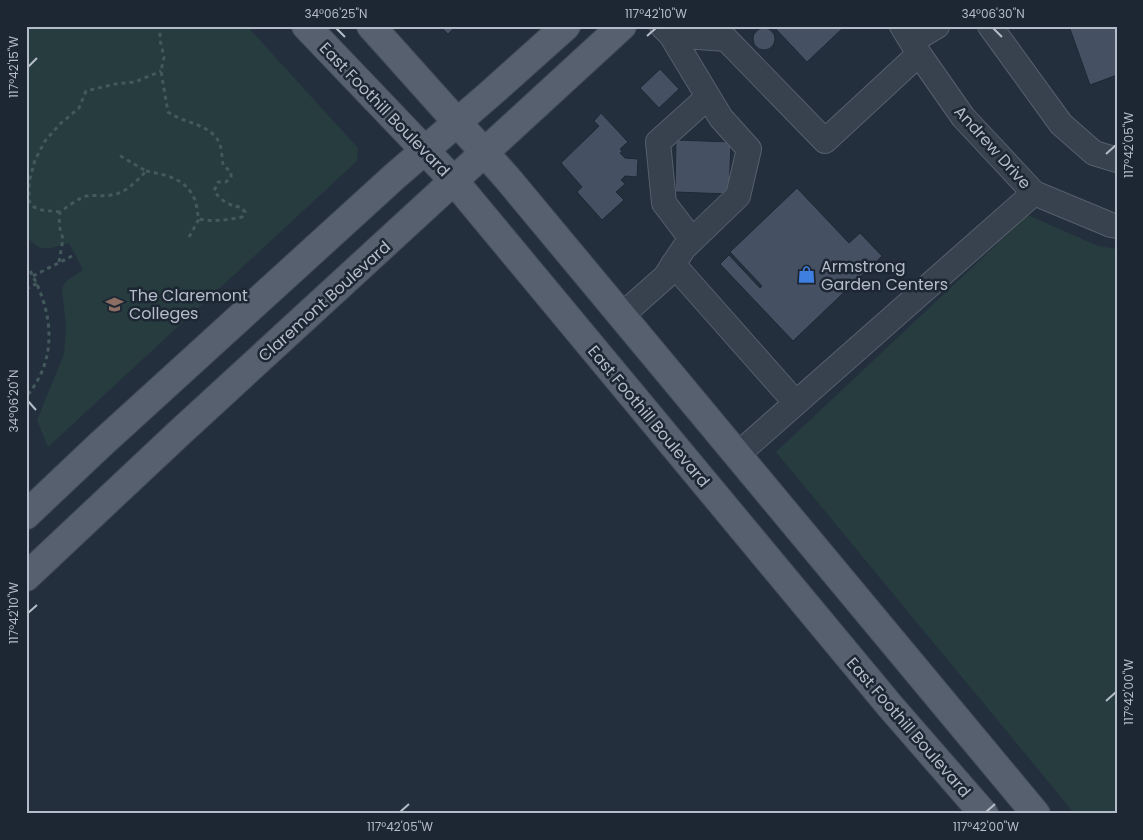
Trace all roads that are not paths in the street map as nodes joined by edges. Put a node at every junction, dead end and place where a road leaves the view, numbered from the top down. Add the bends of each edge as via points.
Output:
1 (306, 26) edge
2 (371, 26) edge
3 (566, 26) edge
4 (622, 26) edge
5 (937, 26) edge
6 (990, 26) edge
7 (666, 31) edge
8 (911, 41) edge
9 (708, 97) junction
10 (458, 122) junction
11 (425, 150) junction
12 (485, 152) junction
13 (1117, 160) edge
14 (455, 182) junction
15 (1034, 193) junction
16 (1117, 226) edge
17 (692, 240) junction
18 (673, 264) junction
19 (621, 316) junction
20 (796, 403) junction
21 (736, 455) junction
22 (26, 515) edge
23 (26, 577) edge
24 (984, 814) edge
25 (1036, 814) edge

1 - 11 main road, East Foothill Boulevard
2 - 10 main road
3 - 10 main road
4 - 12 main road, Claremont Boulevard
5 - 8 street
6 - 13 street via 1061,124 1094,153
7 - 8 street via 726,39 825,141
7 - 9 street
8 - 15 street, Andrew Drive via 963,117
9 - 17 street via 658,142 664,203
9 - 17 street via 721,118 749,149 738,196
10 - 11 main road
10 - 12 main road
11 - 14 main road, East Foothill Boulevard
11 - 22 main road
12 - 14 main road, Claremont Boulevard
12 - 19 main road
14 - 23 main road, Claremont Boulevard
14 - 24 main road, East Foothill Boulevard via 890,706
15 - 16 street, Andrew Drive
15 - 20 street
17 - 18 street
18 - 19 street via 665,277
18 - 20 street
19 - 21 main road
20 - 21 street
21 - 25 main road

